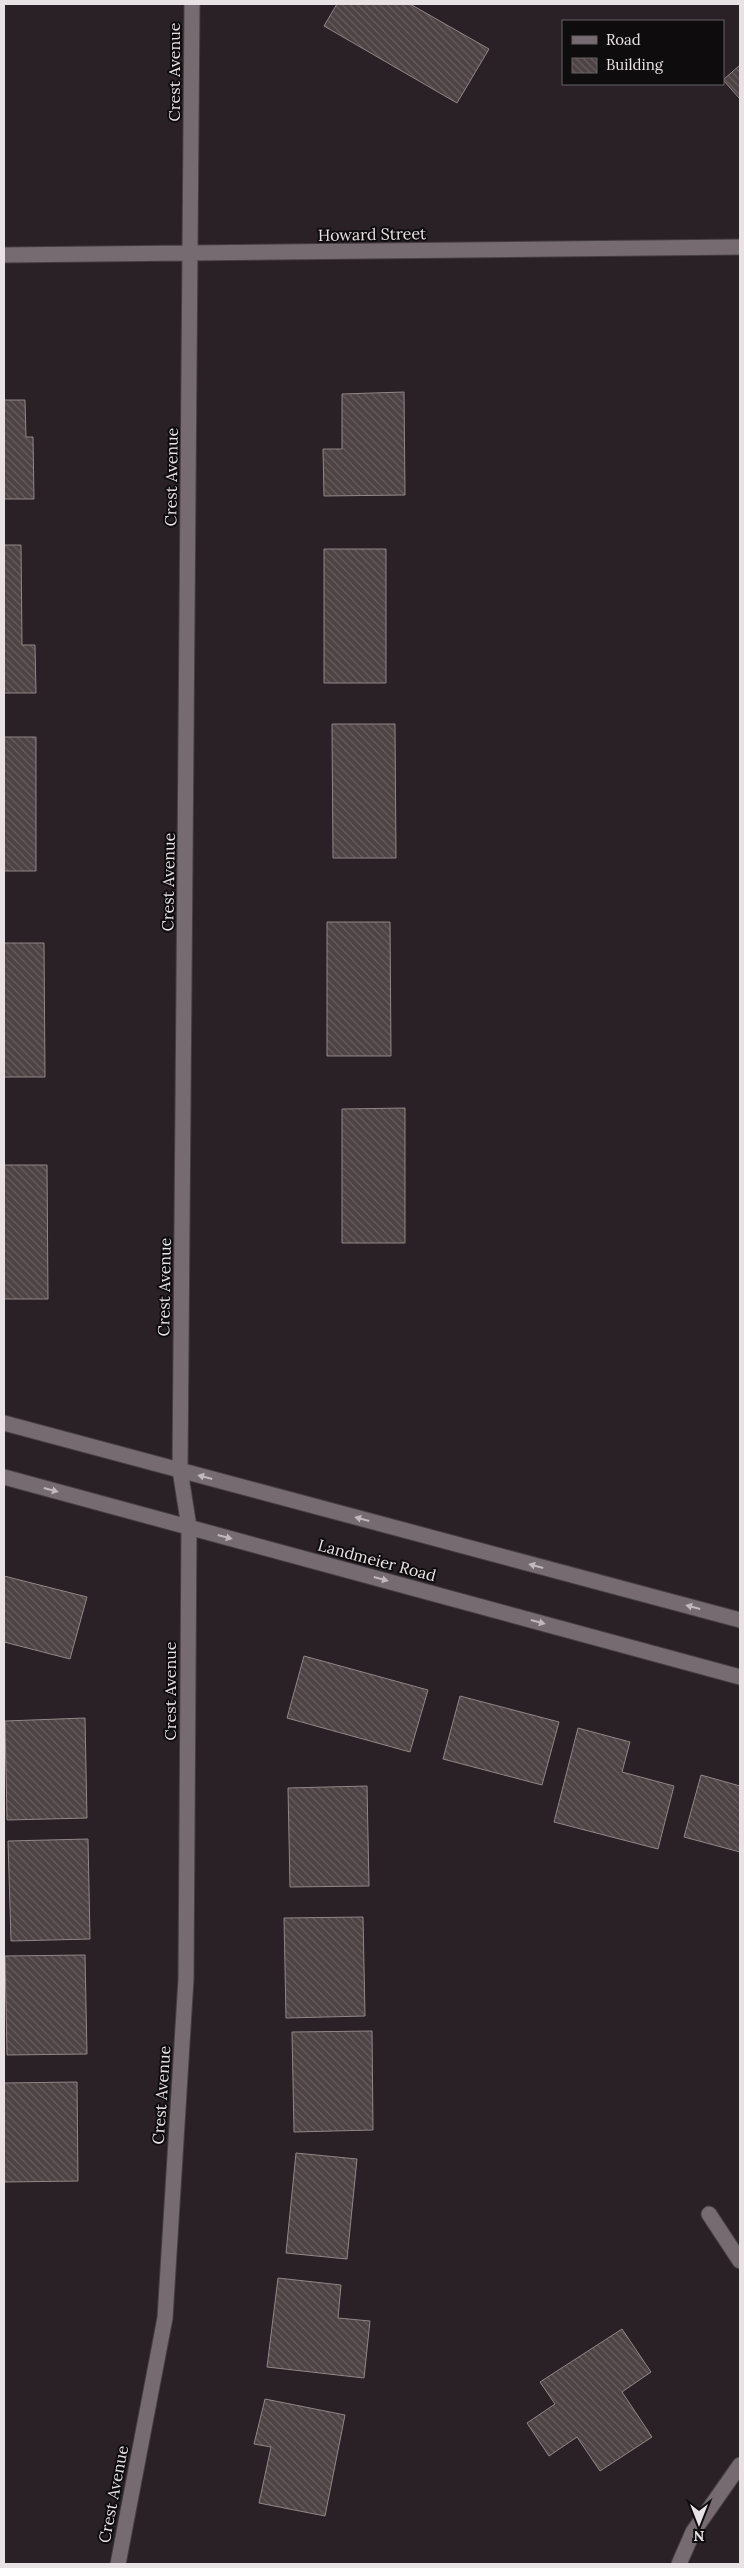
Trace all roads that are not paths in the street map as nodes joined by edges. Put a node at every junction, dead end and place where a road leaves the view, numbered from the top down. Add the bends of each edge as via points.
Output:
1 (192, 4) edge
2 (740, 246) edge
3 (191, 253) junction
4 (4, 255) edge
5 (4, 1423) edge
6 (180, 1470) junction
7 (4, 1477) edge
8 (189, 1527) junction
9 (740, 1620) edge
10 (740, 1677) edge
11 (709, 2214) dead end
12 (740, 2261) edge
13 (740, 2465) edge
14 (118, 2564) edge
15 (678, 2564) edge

1 - 3 street, Crest Avenue
2 - 3 street, Howard Street
3 - 4 street, Howard Street
3 - 6 street, Crest Avenue
5 - 6 street
6 - 8 street, Crest Avenue
9 -> 6 street
7 -> 8 street, Landmeier Road
8 -> 10 street, Landmeier Road
8 - 14 street, Crest Avenue via 186,1979 164,2318
11 - 12 street
13 - 15 street via 693,2532

